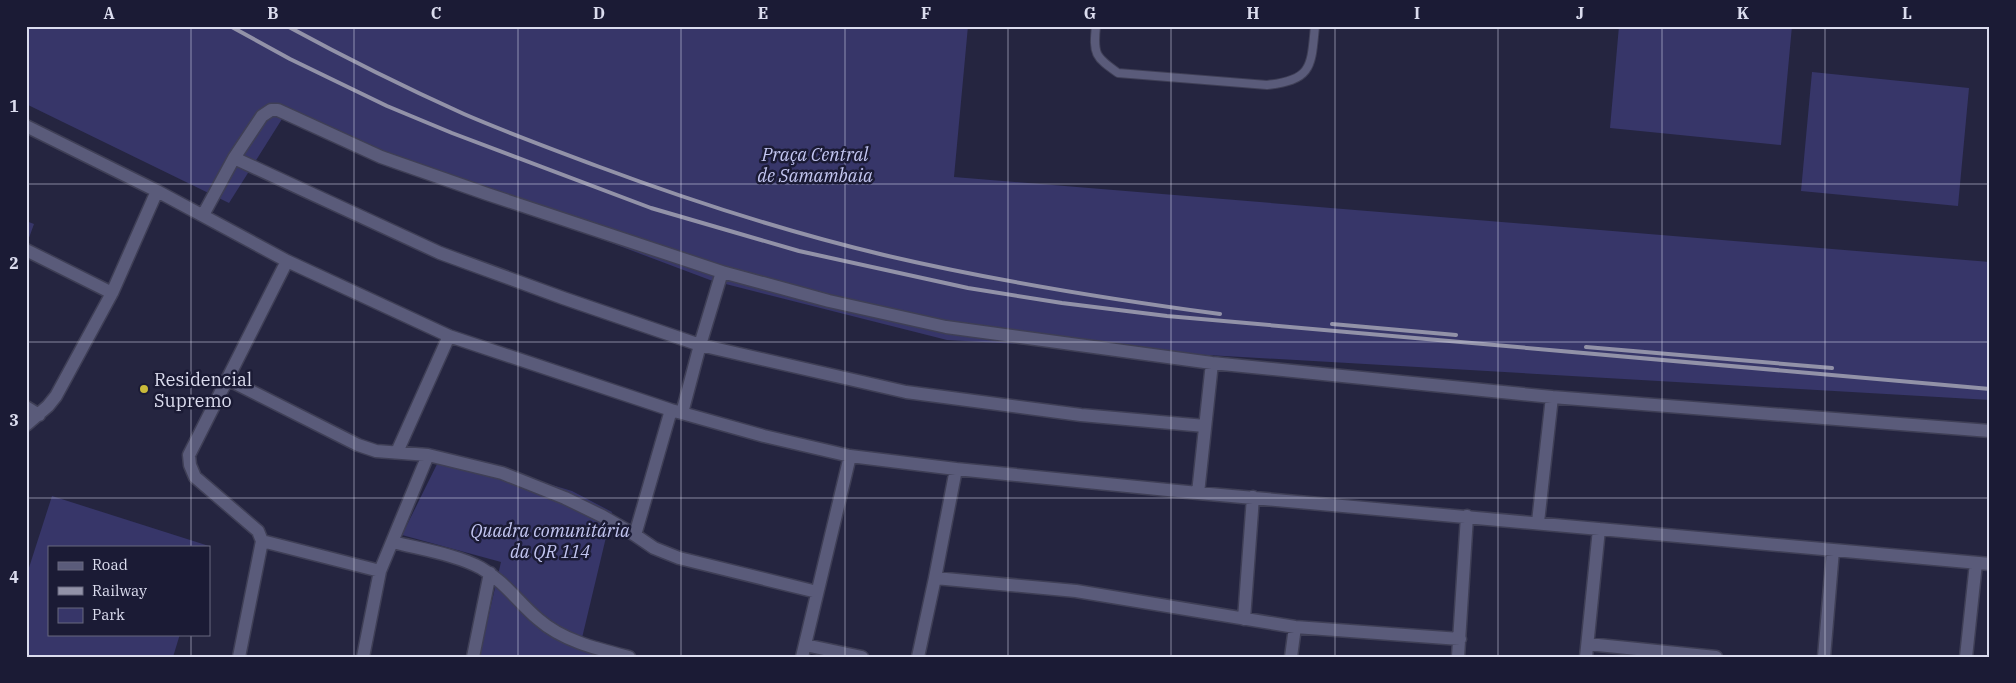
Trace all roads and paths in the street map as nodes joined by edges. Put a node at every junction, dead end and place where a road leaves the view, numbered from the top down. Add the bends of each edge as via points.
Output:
1 (1096, 26) edge
2 (1315, 26) edge
3 (26, 126) edge
4 (234, 158) junction
5 (158, 191) junction
6 (203, 216) junction
7 (26, 250) edge
8 (287, 262) junction
9 (722, 272) junction
10 (112, 293) junction
11 (449, 336) junction
12 (700, 345) junction
13 (1212, 363) junction
14 (226, 379) junction
15 (1552, 397) junction
16 (26, 407) edge
17 (676, 412) junction
18 (39, 414) junction
19 (26, 425) edge
20 (1205, 426) junction
21 (1990, 431) edge
22 (397, 452) junction
23 (428, 455) junction
24 (850, 456) junction
25 (956, 469) junction
26 (1198, 493) junction
27 (1254, 497) junction
28 (1468, 516) junction
29 (1538, 522) junction
30 (1598, 529) junction
31 (636, 535) junction
32 (262, 541) junction
33 (393, 542) junction
34 (1834, 550) junction
35 (1976, 563) junction
36 (1990, 564) edge
37 (380, 571) junction
38 (490, 573) junction
39 (935, 578) junction
40 (816, 592) junction
41 (1244, 619) junction
42 (1295, 626) junction
43 (1460, 640) junction
44 (804, 651) edge
45 (1587, 651) edge
46 (622, 656) edge
47 (239, 657) edge
48 (363, 657) edge
49 (474, 657) edge
50 (862, 657) edge
51 (918, 657) edge
52 (1291, 657) edge
53 (1458, 657) edge
54 (1716, 657) edge
55 (1824, 657) edge
56 (1966, 657) edge

1 - 2 lane via 1094,46 1101,61 1118,73 1267,85 1286,83 1303,75 1311,62
3 - 5 street
4 - 6 street
4 - 9 street via 262,116 278,110 381,157
4 - 12 street via 440,254
5 - 6 street
5 - 10 street
6 - 8 street
7 - 10 street
8 - 11 street
8 - 14 street
9 - 12 street
9 - 13 street via 829,302 946,327
10 - 18 street via 56,396
11 - 17 street
11 - 22 street
12 - 17 street
12 - 20 street via 906,392 1081,415
13 - 15 street
13 - 20 street
14 - 22 street via 358,445
14 - 32 street via 190,456 190,465 195,477 258,531
15 - 21 street
15 - 29 street
16 - 18 street
17 - 24 street
17 - 31 street
18 - 19 street
20 - 26 street
22 - 23 street
23 - 31 street via 502,473 565,498
23 - 33 street
24 - 25 street
24 - 40 street
25 - 26 street
25 - 39 street
26 - 27 street
27 - 28 street
27 - 41 street
28 - 29 street
28 - 43 street
29 - 30 street
30 - 34 street
30 - 45 street
31 - 40 street via 654,548 679,558
32 - 37 street
32 - 47 street
33 - 37 street
33 - 38 street via 467,561
34 - 35 street
34 - 55 street
35 - 36 street
35 - 56 street
37 - 48 street
38 - 46 street via 547,627 582,644
38 - 49 street
39 - 41 street via 1076,591
39 - 51 street
40 - 44 street
41 - 42 street
42 - 43 street
42 - 52 street
43 - 53 street
44 - 50 street
45 - 54 street

